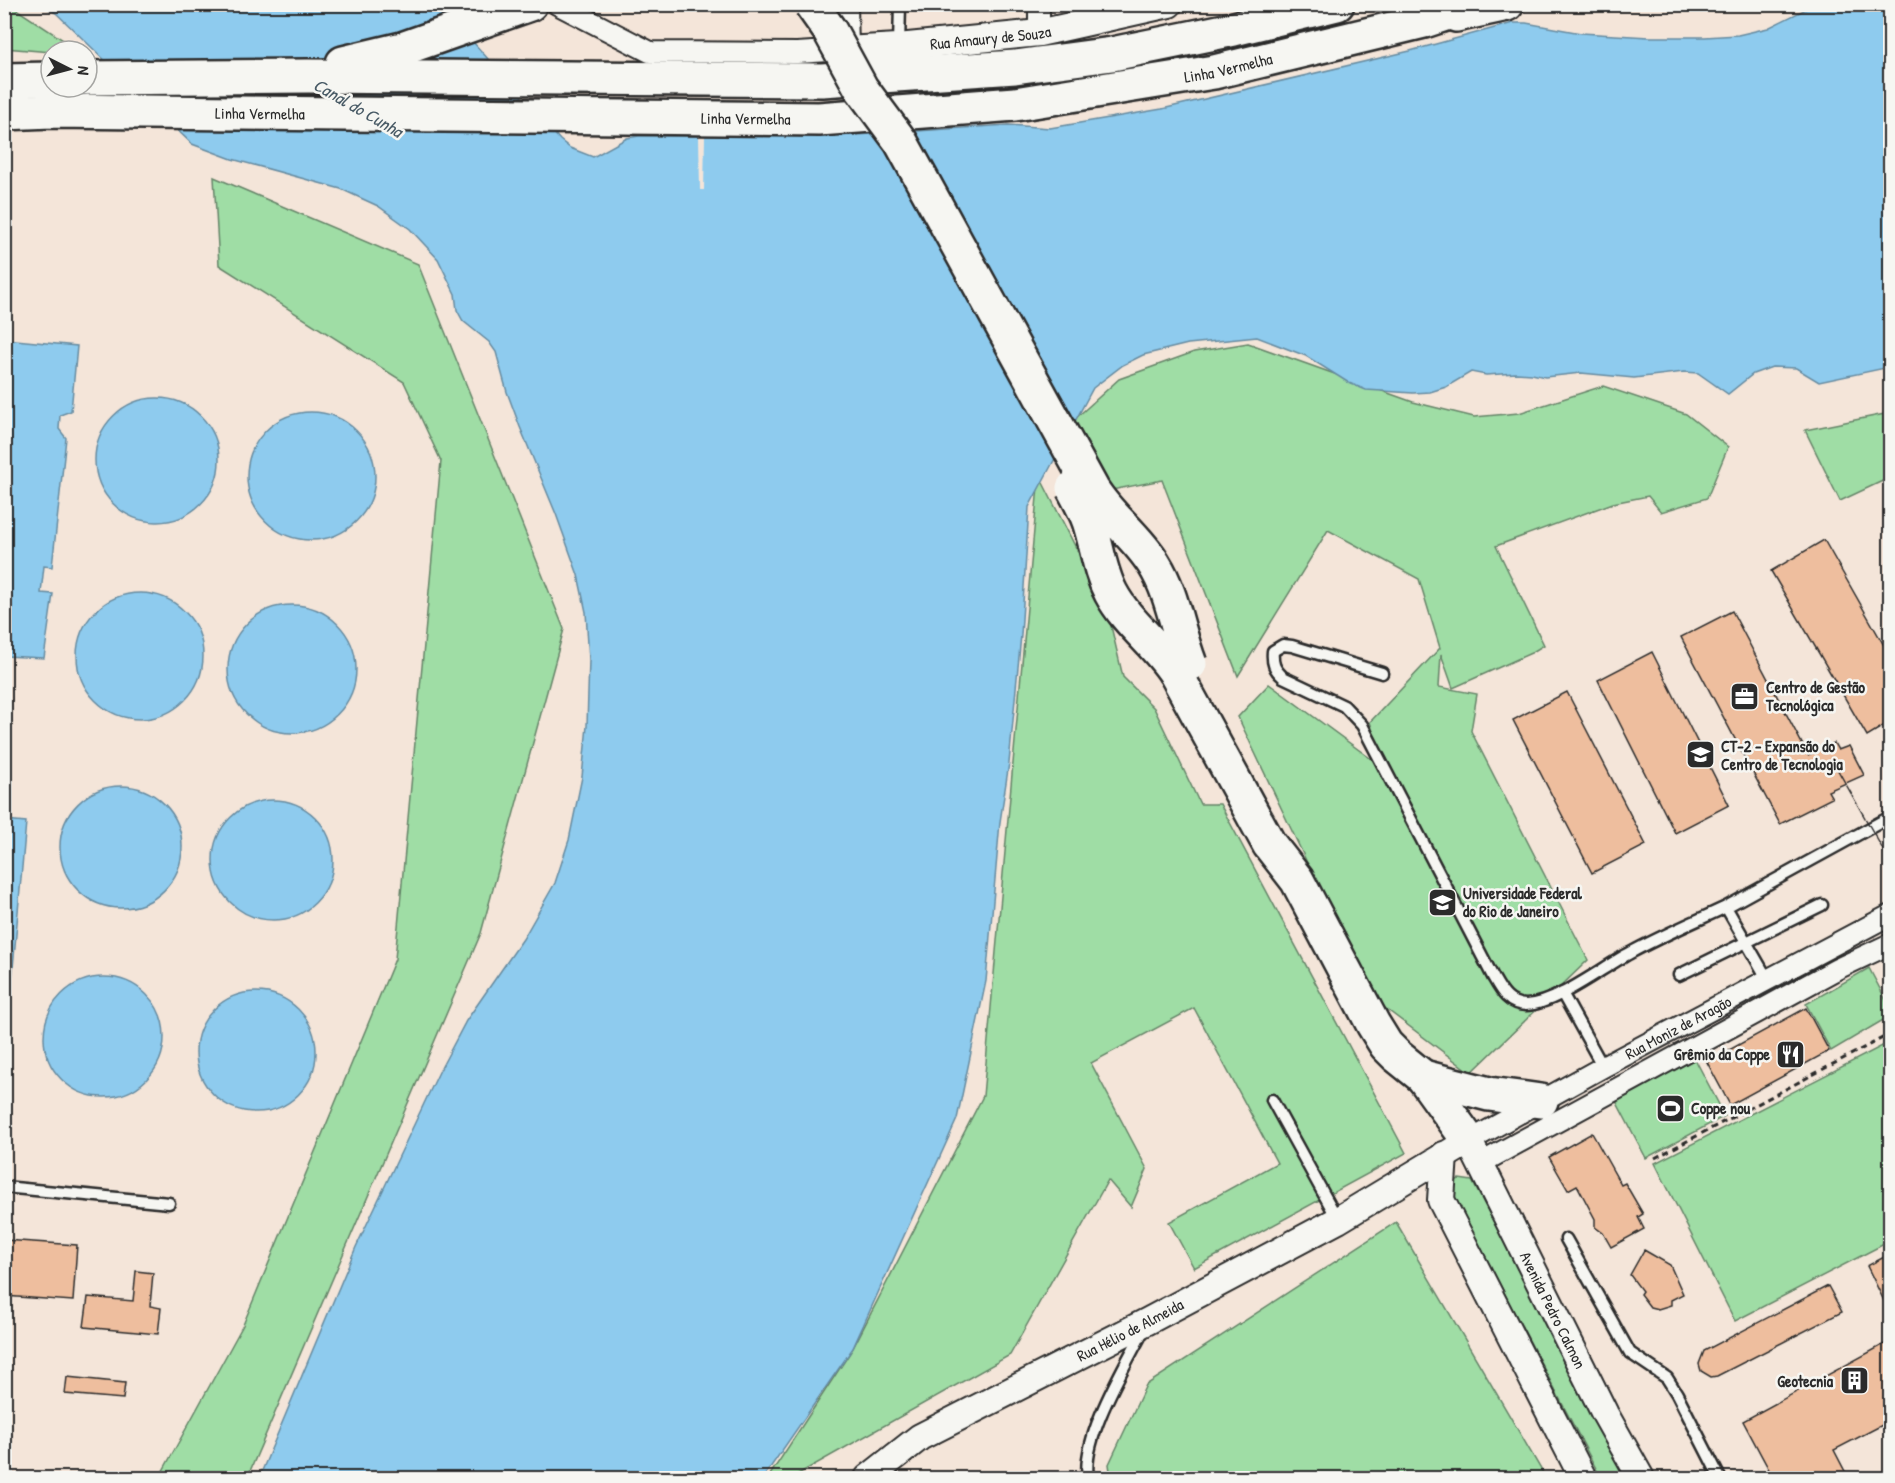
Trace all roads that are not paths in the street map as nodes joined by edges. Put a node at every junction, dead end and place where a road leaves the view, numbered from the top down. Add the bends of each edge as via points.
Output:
1 (530, 4) edge
2 (557, 4) edge
3 (811, 4) edge
4 (844, 4) edge
5 (900, 4) edge
6 (1039, 4) edge
7 (1336, 4) edge
8 (1475, 4) edge
9 (1507, 4) edge
10 (1155, 6) edge
11 (1424, 21) junction
12 (1039, 33) junction
13 (898, 47) junction
14 (845, 50) junction
15 (250, 76) junction
16 (99, 78) edge
17 (39, 79) edge
18 (4, 80) edge
19 (861, 88) junction
20 (4, 113) edge
21 (1382, 673) dead end
22 (1225, 745) junction
23 (1890, 817) edge
24 (1822, 905) dead end
25 (1726, 907) junction
26 (1885, 936) edge
27 (1747, 943) junction
28 (1679, 975) dead end
29 (1768, 980) junction
30 (1562, 993) junction
31 (1603, 1067) junction
32 (1423, 1077) junction
33 (1272, 1100) dead end
34 (1541, 1101) junction
35 (1465, 1153) junction
36 (4, 1187) edge
37 (1396, 1187) junction
38 (1441, 1200) junction
39 (169, 1203) dead end
40 (1338, 1220) junction
41 (1566, 1239) dead end
42 (1148, 1321) junction
43 (868, 1479) edge
44 (1088, 1479) edge
45 (1583, 1479) edge
46 (1641, 1479) edge
47 (1720, 1479) edge

1 - 15 highway via 380,56
2 - 14 street via 650,52
3 - 19 highway, bridge
4 - 14 street
5 - 13 lane
6 - 12 street
7 - 15 highway via 1112,54 1015,67 822,80
8 - 11 highway, Linha Vermelha
9 - 11 highway
10 - 12 street, Rua Amaury de Souza via 1090,17
11 - 20 highway, Linha Vermelha via 1214,72 1015,104 784,120
12 - 13 street, Rua Amaury de Souza
13 - 14 street, Rua Amaury de Souza
15 - 16 highway
17 - 18 highway
19 - 22 highway, bridge via 901,142 1092,489 1156,567 1190,664
19 - 22 highway, bridge via 887,150 1085,510 1110,592 1167,660
21 - 30 lane via 1292,646 1283,645 1273,651 1275,670 1283,677 1344,706 1362,725 1506,999 1527,1005
22 - 32 highway via 1269,844 1297,880 1373,1024 1392,1051
23 - 25 lane
24 - 27 lane
25 - 27 lane
25 - 30 lane via 1629,953
26 - 29 street, Rua Moniz de Aragão
26 - 35 street, Rua Moniz de Aragão via 1837,969
27 - 28 lane
27 - 29 lane
29 - 31 street, Rua Moniz de Aragão
30 - 31 lane
31 - 34 street, Rua Moniz de Aragão
32 - 34 highway via 1489,1094
32 - 35 highway
33 - 40 lane
34 - 35 street, Rua Moniz de Aragão
35 - 37 street, Rua Hélio de Almeida
35 - 38 street
35 - 46 street, Avenida Pedro Calmon
36 - 39 lane
37 - 38 street
37 - 40 street, Rua Hélio de Almeida
38 - 45 street
40 - 42 street, Rua Hélio de Almeida
41 - 47 lane via 1630,1353 1667,1378
42 - 43 street, Rua Hélio de Almeida via 920,1437
42 - 44 lane via 1104,1410 1086,1462

